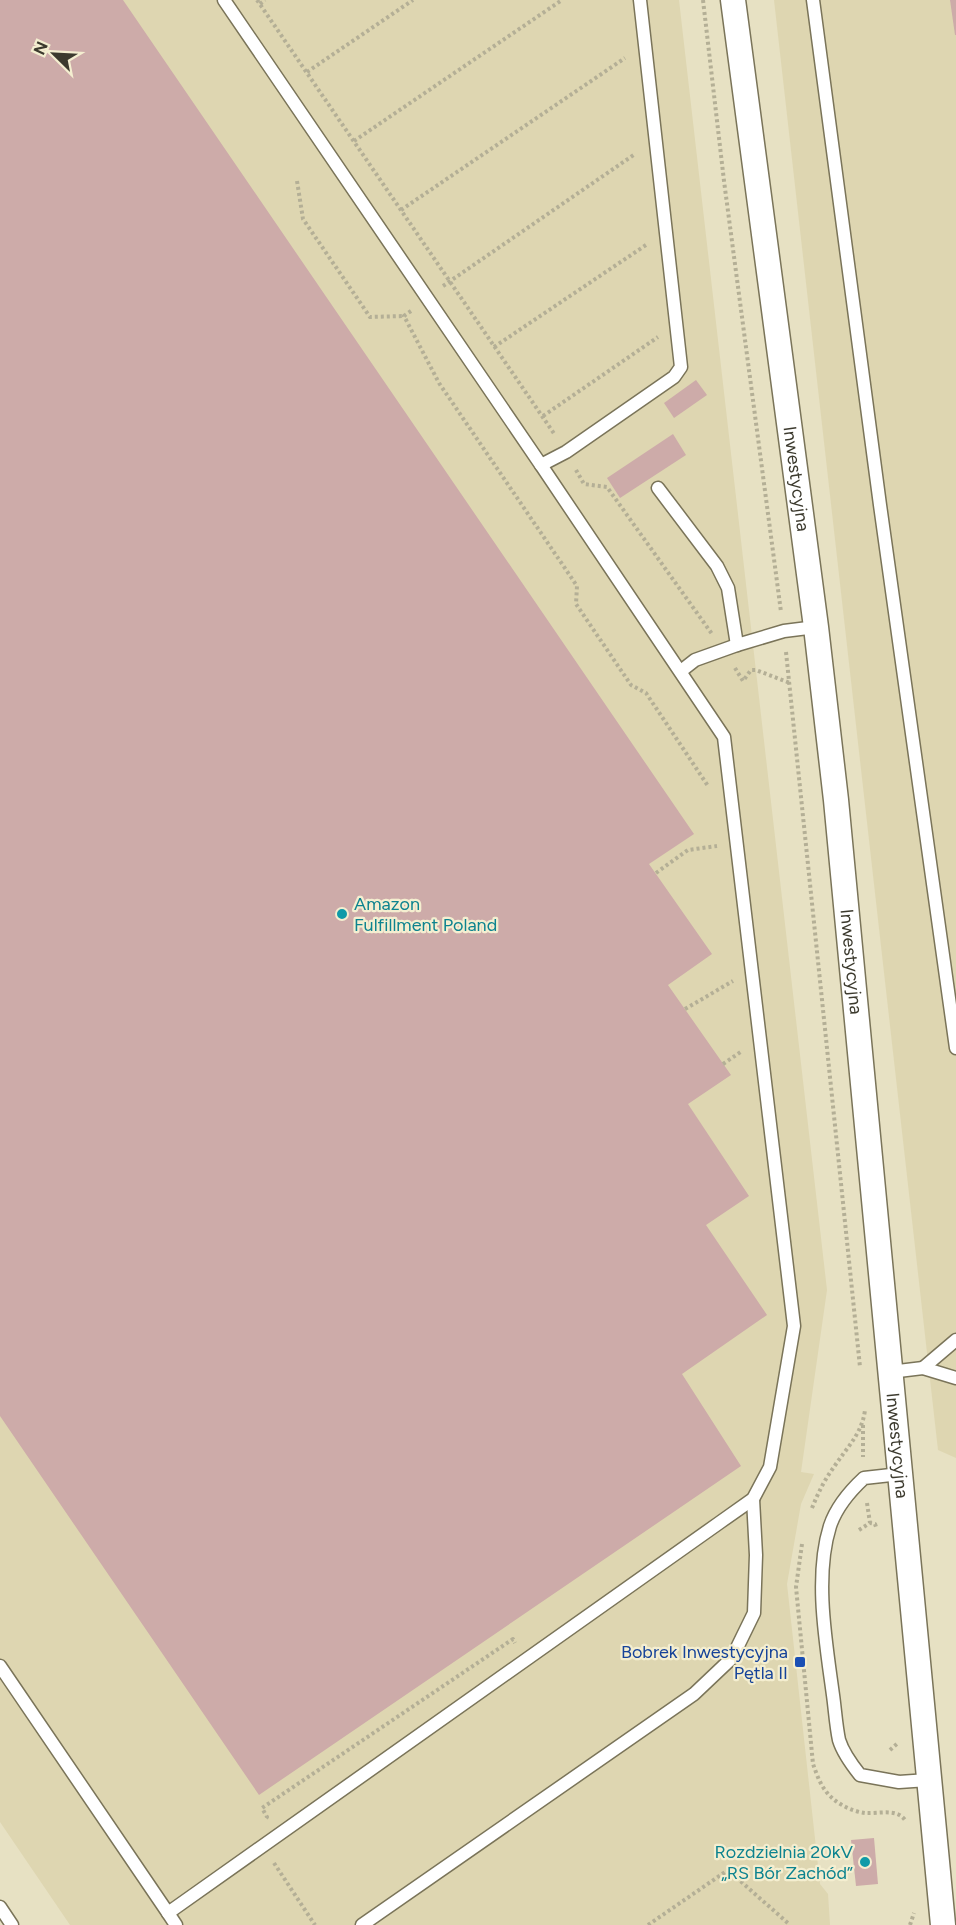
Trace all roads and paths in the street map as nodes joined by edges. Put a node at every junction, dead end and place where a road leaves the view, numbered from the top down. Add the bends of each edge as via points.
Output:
1 (224, 0) edge
2 (265, 0) edge
3 (413, 0) edge
4 (562, 0) edge
5 (640, 0) edge
6 (703, 0) edge
7 (733, 0) edge
8 (813, 0) edge
9 (258, 2) edge
10 (625, 58) dead end
11 (307, 72) junction
12 (354, 141) junction
13 (297, 181) dead end
14 (401, 210) junction
15 (646, 245) dead end
16 (404, 316) dead end
17 (658, 338) dead end
18 (494, 347) junction
19 (543, 416) junction
20 (566, 452) junction
21 (541, 465) junction
22 (658, 488) dead end
23 (816, 627) junction
24 (784, 631) junction
25 (737, 645) junction
26 (723, 650) junction
27 (681, 671) junction
28 (790, 683) junction
29 (718, 846) dead end
30 (656, 873) dead end
31 (734, 981) dead end
32 (685, 1009) dead end
33 (956, 1048) edge
34 (956, 1340) edge
35 (923, 1368) junction
36 (890, 1372) junction
37 (861, 1375) dead end
38 (956, 1378) edge
39 (864, 1399) dead end
40 (900, 1474) junction
41 (753, 1498) junction
42 (811, 1512) dead end
43 (802, 1543) dead end
44 (0, 1666) edge
45 (928, 1780) junction
46 (908, 1827) dead end
47 (0, 1907) edge
48 (915, 1908) dead end
49 (168, 1913) junction
50 (12, 1925) edge
51 (176, 1925) edge
52 (362, 1925) edge
53 (648, 1925) edge
54 (790, 1925) edge
55 (910, 1925) edge
56 (943, 1925) edge

1 - 21 lane
2 - 9 path
3 - 11 path
4 - 12 path
5 - 20 lane via 681,367 674,377
6 - 24 path
7 - 23 street, Inwestycyjna
8 - 33 lane
9 - 11 path
10 - 14 path
11 - 12 path
12 - 14 path
13 - 16 path via 303,219 370,317
14 - 18 path
15 - 18 path
17 - 19 path
18 - 19 path
19 - 20 path
20 - 21 lane
20 - 26 path via 584,484 607,487
21 - 27 lane
22 - 25 lane via 717,566 728,588
23 - 24 lane
23 - 36 street, Inwestycyjna
24 - 25 lane
24 - 28 path
25 - 26 lane
26 - 27 lane via 695,660
26 - 28 path via 743,681 751,670 756,670
27 - 41 lane via 724,737 794,1326 770,1467
28 - 37 path
29 - 30 path via 688,850
31 - 32 path
34 - 35 lane
35 - 36 lane
35 - 38 lane
36 - 40 street, Inwestycyjna
39 - 42 path via 863,1424 818,1492
40 - 45 street, Inwestycyjna
40 - 45 lane via 864,1478 842,1503 830,1525 823,1592 827,1650 840,1741 860,1776 899,1782
41 - 49 lane
41 - 52 lane via 754,1613 732,1658 694,1694
43 - 46 path via 796,1598 815,1771 832,1798 851,1810 895,1813 902,1816
44 - 49 lane
45 - 56 street, Inwestycyjna
47 - 50 lane
48 - 55 path
49 - 51 lane
53 - 54 path via 728,1870

